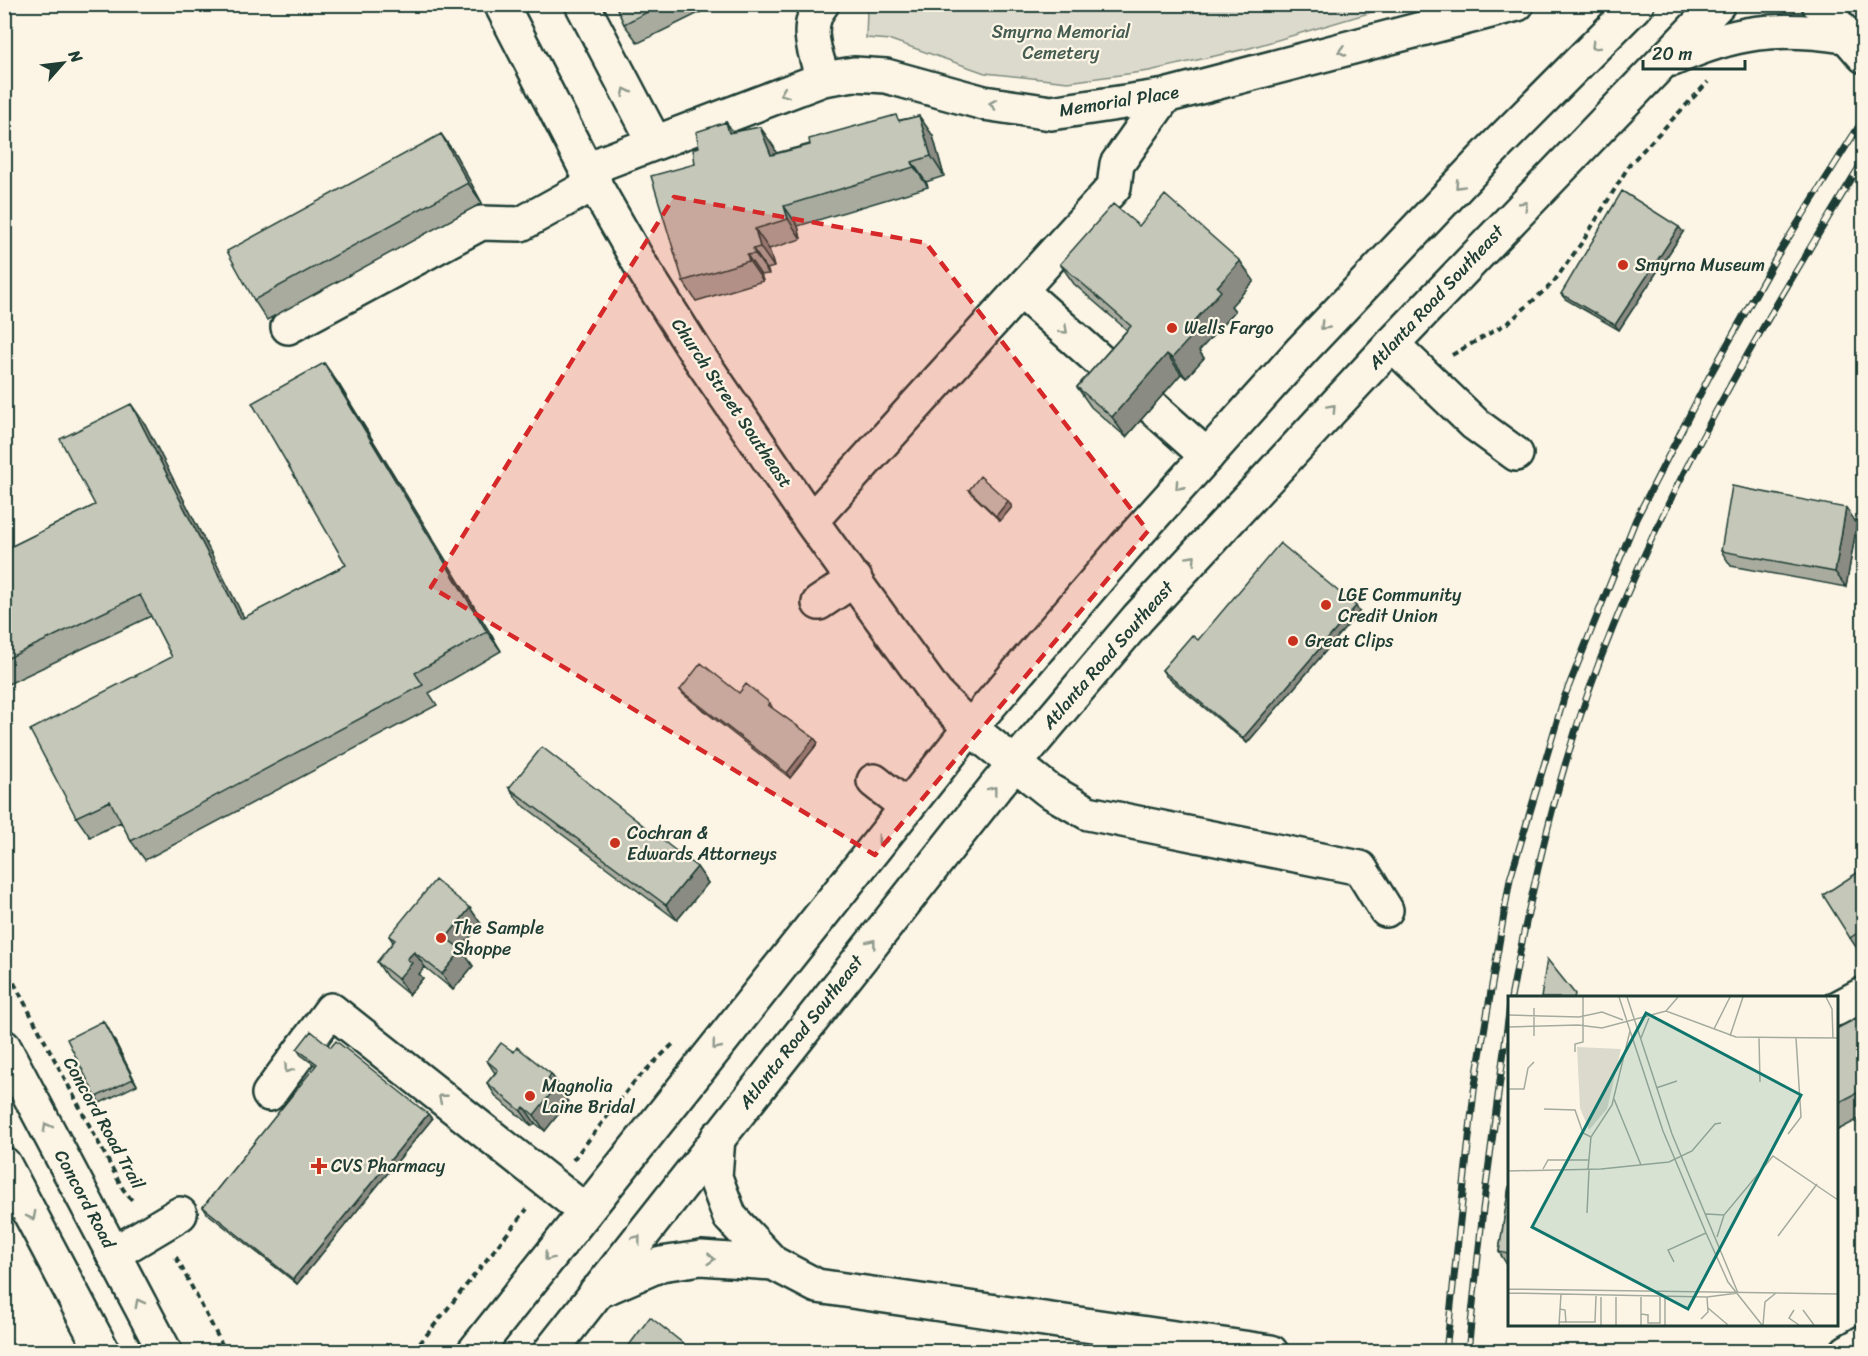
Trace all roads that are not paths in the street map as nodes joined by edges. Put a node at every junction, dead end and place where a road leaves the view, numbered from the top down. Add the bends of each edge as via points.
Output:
1 (501, 4) edge
2 (582, 4) edge
3 (822, 4) edge
4 (1518, 4) edge
5 (1637, 4) edge
6 (1718, 4) edge
7 (1819, 4) edge
8 (1853, 46) edge
9 (1658, 66) junction
10 (823, 79) junction
11 (1165, 96) junction
12 (655, 143) junction
13 (592, 178) junction
14 (1021, 291) junction
15 (288, 327) dead end
16 (1392, 344) junction
17 (1118, 377) edge
18 (1152, 407) dead end
19 (1516, 454) dead end
20 (1207, 456) junction
21 (811, 521) junction
22 (855, 579) junction
23 (819, 603) dead end
24 (970, 728) junction
25 (1014, 765) junction
26 (874, 782) dead end
27 (907, 807) junction
28 (1386, 910) dead end
29 (1863, 994) edge
30 (1838, 1008) edge
31 (4, 1047) edge
32 (269, 1094) dead end
33 (718, 1137) junction
34 (4, 1164) edge
35 (584, 1210) junction
36 (167, 1221) road end
37 (113, 1254) junction
38 (773, 1263) junction
39 (596, 1292) junction
40 (1863, 1342) edge
41 (103, 1352) edge
42 (165, 1352) edge
43 (474, 1352) edge
44 (550, 1352) edge
45 (1271, 1352) edge
46 (1847, 1352) edge

1 - 13 main road, Church Street Southeast
12 -> 2 main road
3 - 10 main road via 812,23 811,37
4 -> 11 main road, Memorial Place
5 -> 20 main road via 1491,151
6 - 9 main road, Atlanta Road Southeast
7 - 8 main road
8 - 9 main road via 1792,30 1743,33
16 -> 9 main road, Atlanta Road Southeast
11 -> 10 main road, Memorial Place via 1051,113 984,103 886,76 854,74
10 -> 12 main road, Memorial Place
11 - 14 main road via 1117,164 1114,187
12 - 13 main road, Memorial Place via 605,162
13 - 15 main road, Memorial Place via 521,224 480,223
13 - 21 main road, Church Street Southeast via 697,354
14 -> 17 main road
14 - 21 main road
16 - 19 main road via 1475,424
25 -> 16 main road, Atlanta Road Southeast via 1138,618
18 - 20 main road
20 -> 24 main road
21 - 22 main road, Church Street Southeast
22 - 23 main road
22 - 24 main road, Church Street Southeast via 936,694
24 - 25 main road, Church Street Southeast
24 - 27 main road
25 - 28 main road, Church Street Southeast via 1088,813 1360,868
33 -> 25 main road, Atlanta Road Southeast
26 - 27 main road
27 -> 35 main road
29 - 30 main road
37 -> 31 main road, Concord Road
35 -> 32 main road via 331,1010
33 - 38 main road via 715,1177 730,1217
39 -> 33 main road, Atlanta Road Southeast
34 -> 41 main road
35 -> 43 main road
36 - 37 main road
42 -> 37 main road, Concord Road
39 -> 38 main road via 661,1264 701,1258
38 - 45 main road via 817,1286
39 - 44 main road, Atlanta Road Southeast
40 - 46 main road

